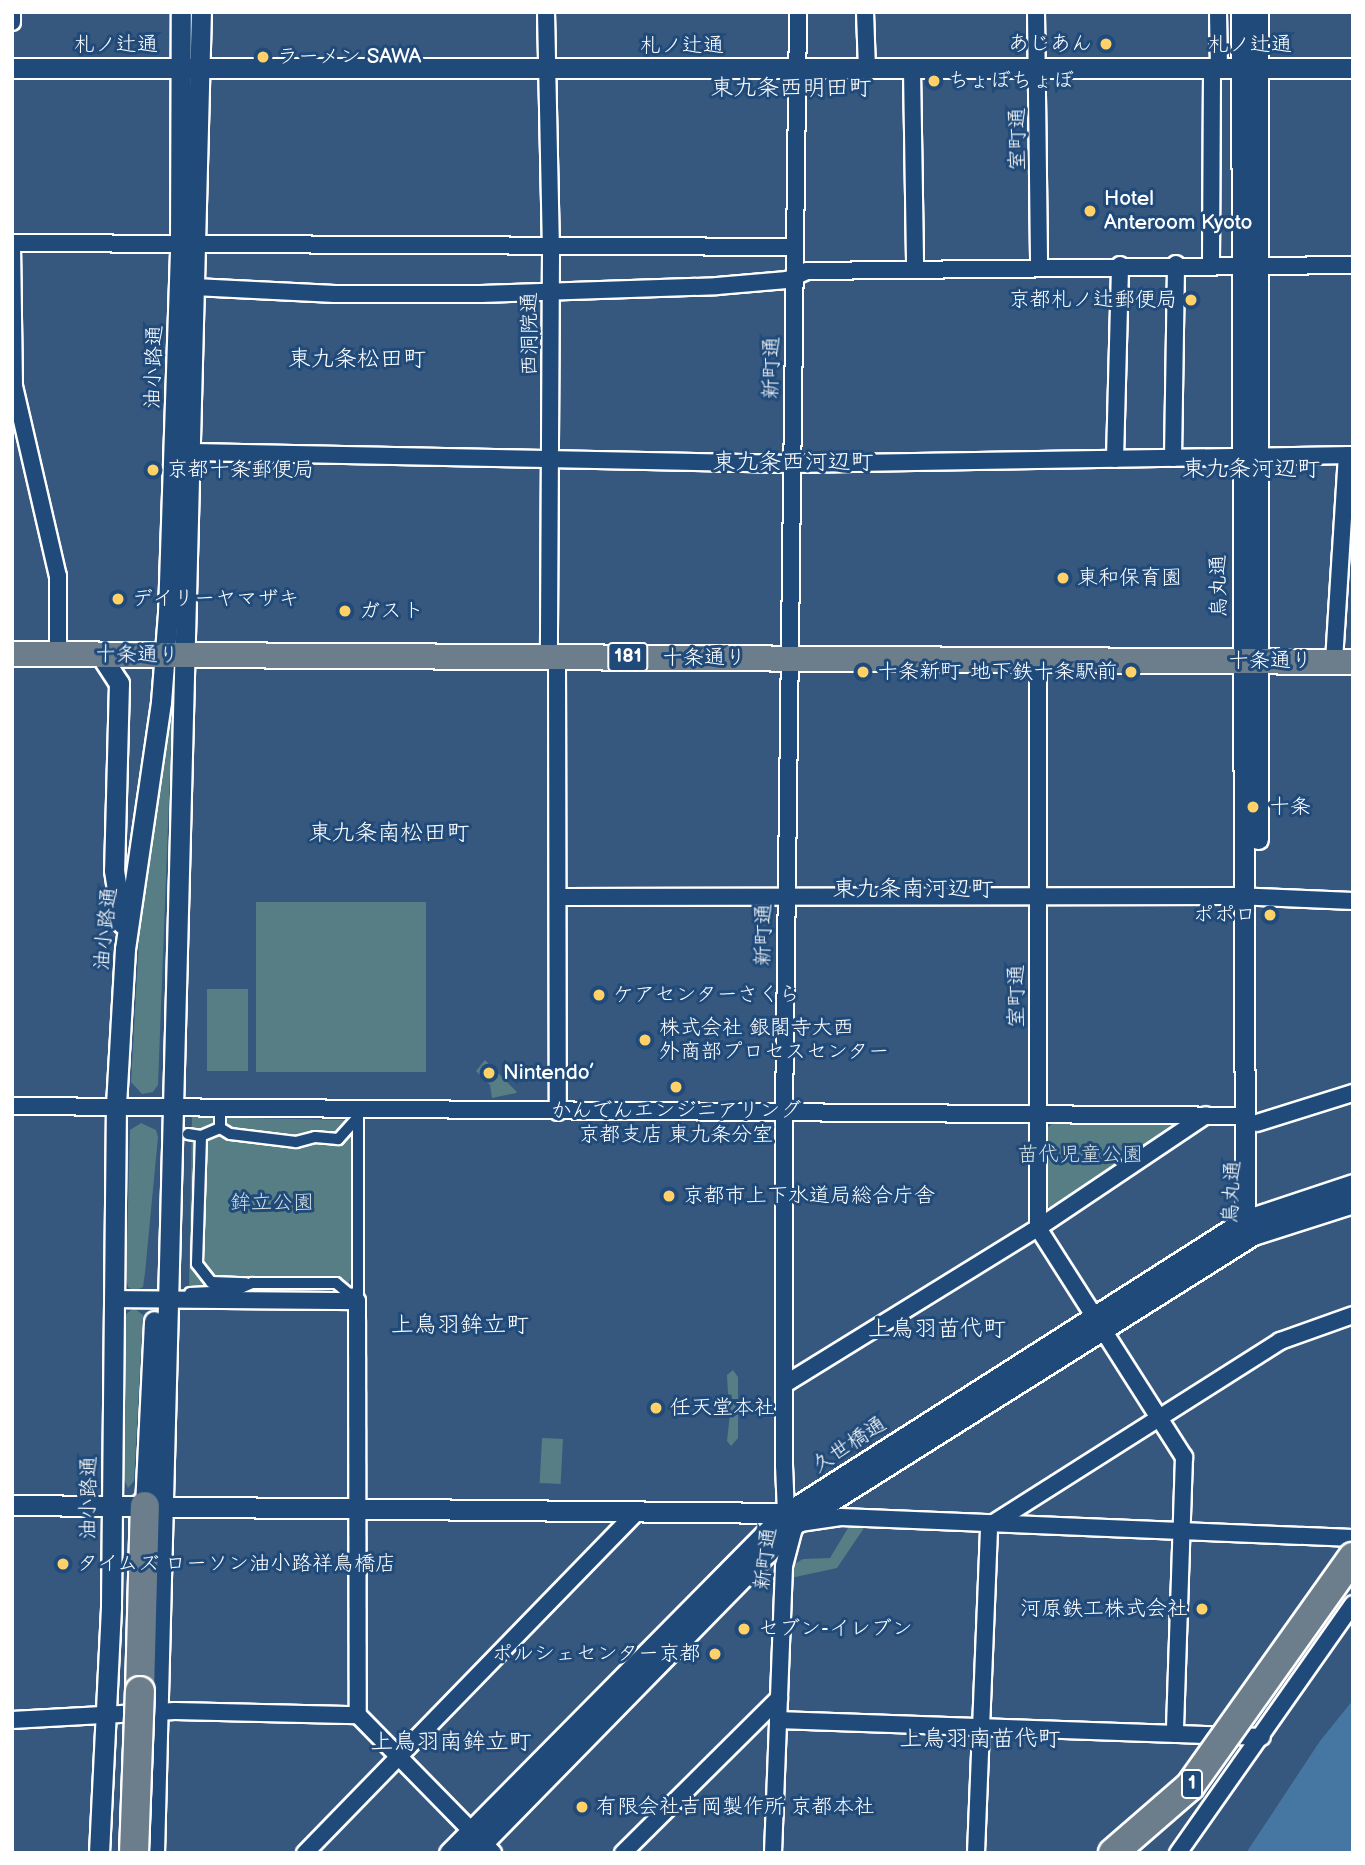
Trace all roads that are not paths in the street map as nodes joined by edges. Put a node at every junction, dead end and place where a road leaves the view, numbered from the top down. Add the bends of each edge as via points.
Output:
1 (12, 12) edge
2 (181, 12) edge
3 (201, 12) edge
4 (545, 12) edge
5 (798, 12) edge
6 (865, 12) edge
7 (1036, 12) edge
8 (1219, 12) edge
9 (1241, 12) edge
10 (1258, 12) edge
11 (12, 22) edge
12 (12, 68) edge
13 (180, 68) junction
14 (200, 68) junction
15 (867, 68) junction
16 (1039, 68) junction
17 (1216, 68) junction
18 (1250, 68) junction
19 (1353, 68) edge
20 (547, 69) junction
21 (798, 69) junction
22 (912, 69) junction
23 (12, 244) edge
24 (188, 244) junction
25 (549, 246) junction
26 (795, 247) junction
27 (1211, 263) junction
28 (1176, 264) junction
29 (1120, 265) junction
30 (1250, 265) junction
31 (1353, 265) edge
32 (1039, 266) junction
33 (915, 268) junction
34 (795, 276) junction
35 (194, 287) junction
36 (550, 291) junction
37 (193, 452) junction
38 (1350, 455) edge
39 (1241, 457) junction
40 (1261, 457) junction
41 (551, 458) junction
42 (1172, 458) junction
43 (1115, 459) junction
44 (792, 464) junction
45 (12, 654) edge
46 (58, 654) junction
47 (100, 654) junction
48 (175, 655) junction
49 (553, 657) junction
50 (789, 659) junction
51 (1038, 660) junction
52 (1251, 661) junction
53 (1344, 661) edge
54 (560, 897) junction
55 (786, 897) junction
56 (1039, 897) junction
57 (1251, 897) junction
58 (1353, 901) edge
59 (125, 949) junction
60 (1353, 1093) edge
61 (116, 1105) junction
62 (174, 1105) junction
63 (12, 1106) edge
64 (558, 1112) junction
65 (784, 1114) junction
66 (220, 1115) dead end
67 (1206, 1115) junction
68 (1038, 1116) junction
69 (1251, 1120) junction
70 (220, 1128) junction
71 (188, 1134) dead end
72 (201, 1136) junction
73 (1353, 1184) edge
74 (1353, 1203) edge
75 (1252, 1224) junction
76 (1038, 1228) junction
77 (252, 1283) junction
78 (186, 1293) dead end
79 (116, 1299) junction
80 (161, 1299) junction
81 (1353, 1315) edge
82 (1098, 1322) junction
83 (785, 1384) junction
84 (1160, 1416) junction
85 (12, 1505) edge
86 (111, 1505) junction
87 (153, 1506) junction
88 (361, 1508) junction
89 (638, 1511) junction
90 (790, 1518) junction
91 (989, 1526) junction
92 (1182, 1531) junction
93 (1353, 1538) edge
94 (1353, 1556) edge
95 (1353, 1570) edge
96 (1353, 1604) edge
97 (779, 1698) junction
98 (1254, 1700) junction
99 (358, 1715) junction
100 (158, 1716) junction
101 (106, 1717) junction
102 (12, 1720) edge
103 (778, 1720) junction
104 (980, 1727) junction
105 (1175, 1734) junction
106 (1262, 1737) junction
107 (398, 1757) junction
108 (480, 1844) edge
109 (99, 1853) edge
110 (135, 1853) edge
111 (154, 1853) edge
112 (305, 1853) edge
113 (449, 1853) edge
114 (623, 1853) edge
115 (773, 1853) edge
116 (976, 1853) edge
117 (1113, 1853) edge
118 (1178, 1853) edge

1 - 11 street
2 - 13 street, 油小路通
3 - 14 street, 油小路通
4 - 20 street, 西洞院通
5 - 21 street, 新町通
6 - 15 street
7 - 16 street, 室町通
8 - 17 street
9 - 18 street, 烏丸通
10 - 18 street, 烏丸通
12 - 13 street, 札ノ辻通
13 - 14 street, 札ノ辻通
13 - 24 street, 油小路通
14 - 20 street, 札ノ辻通
14 - 24 street, 油小路通
15 - 21 street, 札ノ辻通
15 - 22 street, 札ノ辻通
16 - 17 street, 札ノ辻通
16 - 22 street, 札ノ辻通
16 - 32 street, 室町通
17 - 18 street, 札ノ辻通
17 - 27 street
18 - 19 street, 札ノ辻通
18 - 30 street, 烏丸通
20 - 21 street, 札ノ辻通
20 - 25 street, 西洞院通
21 - 26 street, 新町通
22 - 33 street
23 - 24 street
23 - 46 street via 14,386 58,576
24 - 25 street
24 - 35 street, 油小路通
24 - 48 street, 油小路通
25 - 26 street
25 - 36 street, 西洞院通
26 - 34 street, 新町通
27 - 28 street
27 - 30 street
28 - 29 street
28 - 42 street
29 - 32 street
29 - 43 street
30 - 31 street
30 - 39 street, 烏丸通
30 - 40 street, 烏丸通
32 - 33 street
33 - 34 street via 807,271
34 - 36 street via 717,286
34 - 44 street, 新町通
35 - 36 street via 370,295
35 - 37 street, 油小路通
36 - 41 street, 西洞院通
37 - 41 street
37 - 48 street, 油小路通
38 - 40 street
38 - 53 street
39 - 40 street
39 - 42 street
39 - 52 street, 烏丸通
40 - 52 street, 烏丸通
41 - 44 street
41 - 49 street, 西洞院通
42 - 43 street
43 - 44 street
44 - 50 street, 新町通
45 - 46 main road, 十条通り / 181
46 - 47 main road, 十条通り / 181
47 - 48 main road, 十条通り / 181
47 - 59 street via 119,683 114,870
48 - 49 main road, 十条通り / 181
48 - 59 street, 油小路通
48 - 62 street, 油小路通
49 - 50 main road, 十条通り / 181
49 - 54 street, 西洞院通
50 - 51 main road, 十条通り / 181
50 - 55 street, 新町通
51 - 52 main road, 十条通り / 181
51 - 56 street, 室町通
52 - 53 main road, 十条通り / 181
52 - 57 street, 烏丸通
54 - 55 street
54 - 64 street, 西洞院通
55 - 56 street
55 - 65 street, 新町通
56 - 57 street
56 - 68 street, 室町通
57 - 58 street
57 - 69 street, 烏丸通
59 - 61 street, 油小路通
60 - 69 street
61 - 62 street
61 - 63 street
61 - 79 street, 油小路通
62 - 64 street
62 - 80 street, 油小路通
64 - 65 street
65 - 68 street
65 - 83 street, 新町通
66 - 70 street
67 - 68 street
67 - 69 street
67 - 76 street
68 - 76 street, 室町通
69 - 75 street, 烏丸通
70 - 72 street
70 - 77 street via 230,1134 296,1142 314,1137 338,1139 358,1117 358,1293 349,1293 335,1283
71 - 72 street
72 - 77 street via 197,1264 211,1282
73 - 75 street, 久世橋通
74 - 75 street, 久世橋通
75 - 82 street, 久世橋通
76 - 82 street
76 - 83 street
77 - 78 street via 234,1291
79 - 80 street
79 - 86 street, 油小路通
80 - 87 street, 油小路通
80 - 88 street via 357,1301
81 - 84 street via 1280,1340
82 - 84 street
82 - 90 street, 久世橋通
83 - 90 street, 新町通
84 - 91 street
84 - 92 street via 1184,1457
85 - 86 street
86 - 87 street
86 - 101 street, 油小路通
87 - 88 street
87 - 100 street
87 - 110 highway, bridge
88 - 89 street
88 - 99 street
89 - 90 street
89 - 107 street
90 - 91 street
90 - 97 street, 新町通
90 - 108 street, 久世橋通 via 620,1691
91 - 92 street
91 - 104 street
92 - 93 street
92 - 105 street
94 - 98 highway, 1, bridge
95 - 98 highway, 1, bridge
96 - 106 street
97 - 103 street, 新町通
97 - 114 street
98 - 117 highway, 1, bridge via 1190,1786 1141,1834
99 - 100 street via 175,1711
99 - 107 street
100 - 101 street
100 - 111 street
101 - 102 street
101 - 109 street, 油小路通
103 - 104 street
103 - 115 street, 新町通
104 - 105 street
104 - 116 street
105 - 106 street
106 - 118 street
107 - 108 street
107 - 112 street
108 - 113 street, 久世橋通

